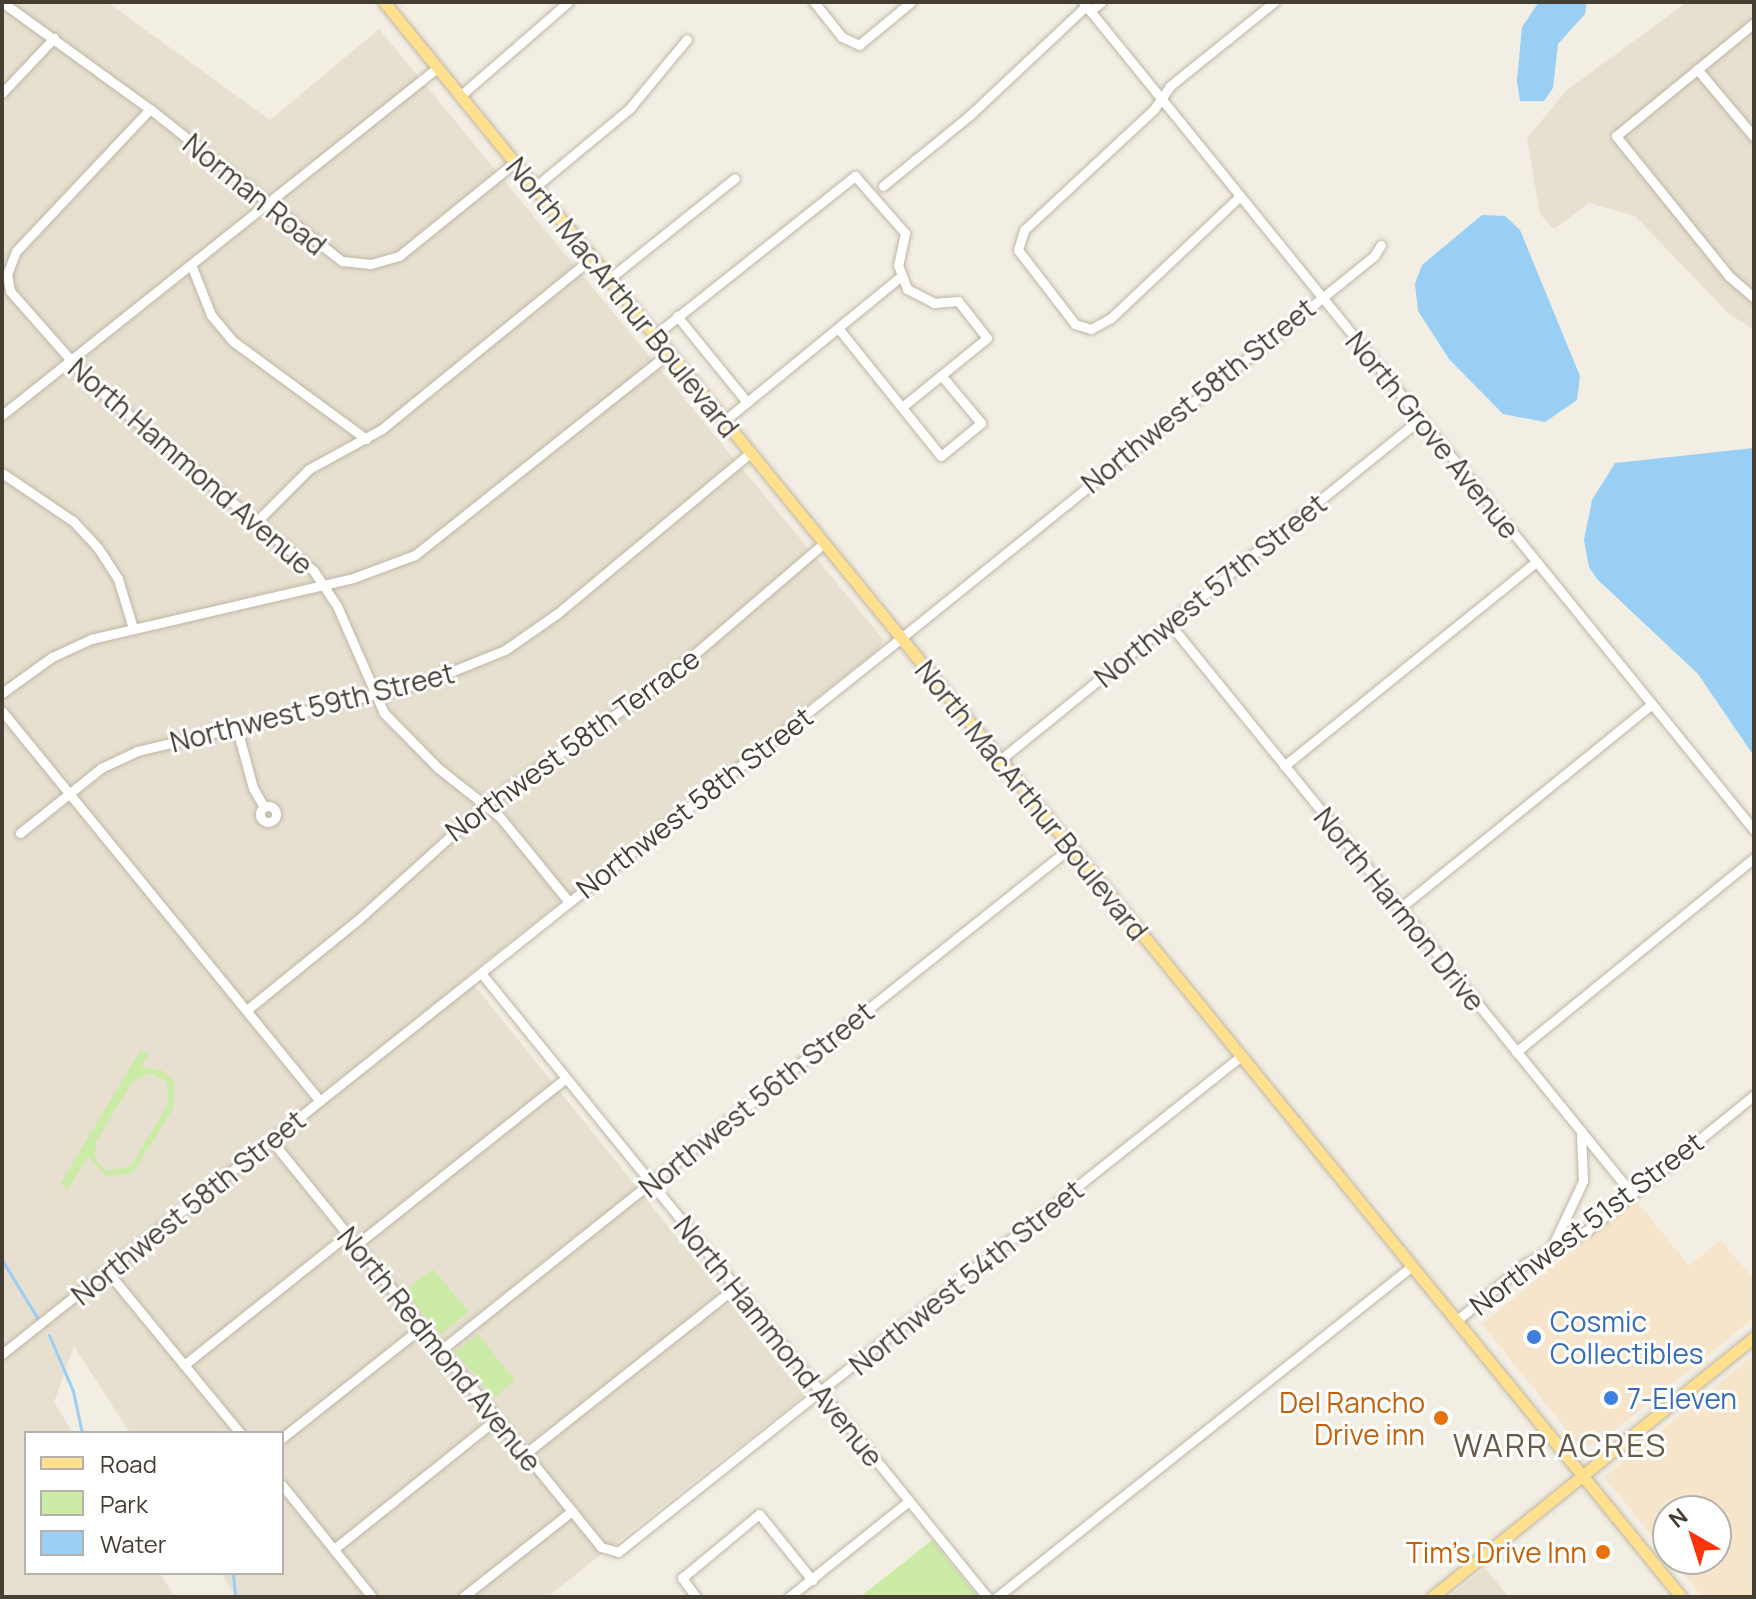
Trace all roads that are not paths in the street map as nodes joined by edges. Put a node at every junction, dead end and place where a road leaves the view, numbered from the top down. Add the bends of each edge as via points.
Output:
1 (2, 2) edge
2 (385, 2) edge
3 (568, 2) edge
4 (814, 2) edge
5 (911, 2) edge
6 (1101, 2) edge
7 (1274, 2) edge
8 (1086, 6) edge
9 (1754, 23) edge
10 (54, 38) junction
11 (687, 39) dead end
12 (437, 68) junction
13 (1697, 69) junction
14 (2, 93) edge
15 (460, 96) junction
16 (1161, 99) junction
17 (150, 109) junction
18 (1754, 137) edge
19 (515, 162) junction
20 (735, 178) dead end
21 (883, 186) dead end
22 (535, 187) junction
23 (1240, 196) junction
24 (267, 207) junction
25 (1381, 245) dead end
26 (592, 258) junction
27 (192, 267) junction
28 (900, 277) junction
29 (609, 279) junction
30 (1320, 296) junction
31 (1754, 298) edge
32 (677, 316) junction
33 (838, 328) junction
34 (655, 335) junction
35 (669, 353) junction
36 (70, 362) junction
37 (941, 375) junction
38 (747, 402) junction
39 (902, 407) junction
40 (2, 415) edge
41 (1420, 419) junction
42 (724, 421) junction
43 (366, 439) junction
44 (750, 453) junction
45 (2, 473) edge
46 (256, 522) junction
47 (824, 543) junction
48 (1536, 562) junction
49 (325, 585) junction
50 (1169, 623) junction
51 (133, 628) junction
52 (900, 638) junction
53 (2, 693) edge
54 (374, 696) junction
55 (1652, 704) junction
56 (2, 711) edge
57 (237, 729) junction
58 (1000, 760) junction
59 (1284, 766) junction
60 (70, 793) junction
61 (486, 804) junction
62 (264, 807) dead end
63 (1754, 830) edge
64 (20, 833) dead end
65 (1071, 847) junction
66 (1754, 858) edge
67 (569, 902) junction
68 (1400, 908) junction
69 (481, 973) junction
70 (248, 1009) junction
71 (1516, 1052) junction
72 (1241, 1056) junction
73 (566, 1078) junction
74 (1754, 1095) edge
75 (320, 1101) junction
76 (1580, 1130) junction
77 (271, 1140) junction
78 (651, 1182) junction
79 (1632, 1194) junction
80 (347, 1235) junction
81 (356, 1245) junction
82 (1552, 1247) junction
83 (1412, 1266) junction
84 (107, 1271) junction
85 (736, 1287) junction
86 (1456, 1321) junction
87 (422, 1327) junction
88 (1754, 1337) edge
89 (441, 1350) junction
90 (2, 1354) edge
91 (184, 1365) junction
92 (821, 1393) junction
93 (496, 1419) junction
94 (238, 1431) edge
95 (284, 1436) edge
96 (525, 1454) junction
97 (1583, 1476) junction
98 (284, 1487) edge
99 (909, 1501) junction
100 (572, 1511) junction
101 (334, 1549) junction
102 (612, 1552) joint
103 (812, 1580) junction
104 (372, 1597) edge
105 (463, 1597) edge
106 (696, 1597) edge
107 (789, 1597) edge
108 (987, 1597) edge
109 (997, 1597) edge
110 (1432, 1597) edge
111 (1681, 1597) edge

1 - 10 street, Norman Road
2 - 12 main road, North MacArthur Boulevard
3 - 15 street
4 - 5 street via 842,37 859,45
6 - 8 street
7 - 16 street
8 - 16 street, North Grove Avenue
8 - 21 street via 962,122
9 - 13 street
10 - 14 street
10 - 17 street, Norman Road
11 - 22 street via 630,108
12 - 15 main road, North MacArthur Boulevard
12 - 24 street
13 - 18 street
13 - 31 street via 1616,136 1729,276
15 - 19 main road, North MacArthur Boulevard
16 - 23 street, North Grove Avenue
16 - 23 street via 1019,236 1021,258 1047,290 1080,328 1097,328
17 - 24 street, Norman Road
17 - 36 street, North Hammond Avenue via 10,263 7,282 15,300
19 - 22 main road, North MacArthur Boulevard
19 - 24 street, Norman Road via 411,247 371,264 331,256
20 - 29 street
22 - 26 main road, North MacArthur Boulevard
23 - 30 street, North Grove Avenue
24 - 27 street
25 - 30 street, Northwest 58th Street
26 - 29 main road, North MacArthur Boulevard
26 - 43 street
27 - 36 street via 135,304
27 - 43 street via 211,315 234,342
28 - 32 street via 905,233 864,182 847,177
28 - 33 street
28 - 37 street via 923,300 958,301 987,338
29 - 34 main road, North MacArthur Boulevard
30 - 41 street, North Grove Avenue
30 - 52 street, Northwest 58th Street
32 - 34 street
32 - 38 street
33 - 38 street
33 - 39 street
34 - 35 main road, North MacArthur Boulevard
35 - 42 main road, North MacArthur Boulevard
35 - 49 street via 441,538 387,568
36 - 40 street
36 - 46 street, North Hammond Avenue
37 - 39 street
37 - 39 street via 981,423 941,456
38 - 42 street
41 - 48 street, North Grove Avenue
41 - 50 street, Northwest 57th Street
42 - 44 main road, North MacArthur Boulevard
43 - 46 street via 309,469
44 - 47 main road, North MacArthur Boulevard
44 - 54 street, Northwest 59th Street via 534,631 457,672
45 - 51 street via 73,521 98,548 118,579
46 - 49 street, North Hammond Avenue
47 - 52 main road, North MacArthur Boulevard
47 - 61 street, Northwest 58th Terrace via 662,682
48 - 55 street, North Grove Avenue
48 - 59 street
49 - 51 street
49 - 54 street, North Hammond Avenue via 349,629
50 - 58 street, Northwest 57th Street
50 - 59 street, North Harmon Drive
51 - 53 street via 52,657
52 - 58 main road, North MacArthur Boulevard
52 - 67 street, Northwest 58th Street
54 - 57 street, Northwest 59th Street
54 - 61 street, North Hammond Avenue via 418,749
55 - 63 street, North Grove Avenue
55 - 68 street
56 - 60 street
57 - 60 street, Northwest 59th Street via 137,751 101,768
57 - 62 street via 253,788
58 - 65 main road, North MacArthur Boulevard
59 - 68 street, North Harmon Drive
60 - 64 street, Northwest 59th Street
60 - 70 street
61 - 67 street, North Hammond Avenue
61 - 70 street, Northwest 58th Terrace via 360,918
65 - 72 main road, North MacArthur Boulevard
65 - 78 street, Northwest 56th Street
66 - 71 street
67 - 69 street, Northwest 58th Street
68 - 71 street, North Harmon Drive
69 - 73 street, North Hammond Avenue
69 - 75 street, Northwest 58th Street
70 - 75 street
71 - 76 street, North Harmon Drive
72 - 83 main road, North MacArthur Boulevard
72 - 92 street, Northwest 54th Street
73 - 78 street, North Hammond Avenue
73 - 81 street
74 - 79 street, Northwest 51st Street
75 - 77 street, Northwest 58th Street
76 - 79 street, North Harmon Drive
76 - 82 street via 1586,1151 1583,1181
77 - 80 street, North Redmond Avenue
77 - 84 street, Northwest 58th Street
78 - 85 street, North Hammond Avenue
78 - 89 street, Northwest 56th Street
79 - 82 street, Northwest 51st Street via 1588,1230
80 - 81 street, North Redmond Avenue
80 - 91 street
81 - 87 street, North Redmond Avenue
82 - 86 street, Northwest 51st Street
83 - 86 main road, North MacArthur Boulevard
83 - 109 street
84 - 90 street, Northwest 58th Street
84 - 91 street
85 - 92 street, North Hammond Avenue
85 - 96 street
86 - 97 main road, North MacArthur Boulevard
87 - 89 street, North Redmond Avenue
87 - 95 street
88 - 97 main road
89 - 93 street, North Redmond Avenue
91 - 94 street
92 - 99 street, North Hammond Avenue
92 - 102 street, Northwest 54th Street via 624,1549
93 - 96 street, North Redmond Avenue
93 - 101 street
96 - 100 street, North Redmond Avenue
97 - 110 main road
97 - 111 main road, North MacArthur Boulevard
98 - 101 street
99 - 103 street
99 - 108 street, North Hammond Avenue
100 - 102 street, North Redmond Avenue
100 - 105 street
101 - 104 street
103 - 106 street via 759,1514 682,1578
103 - 107 street

